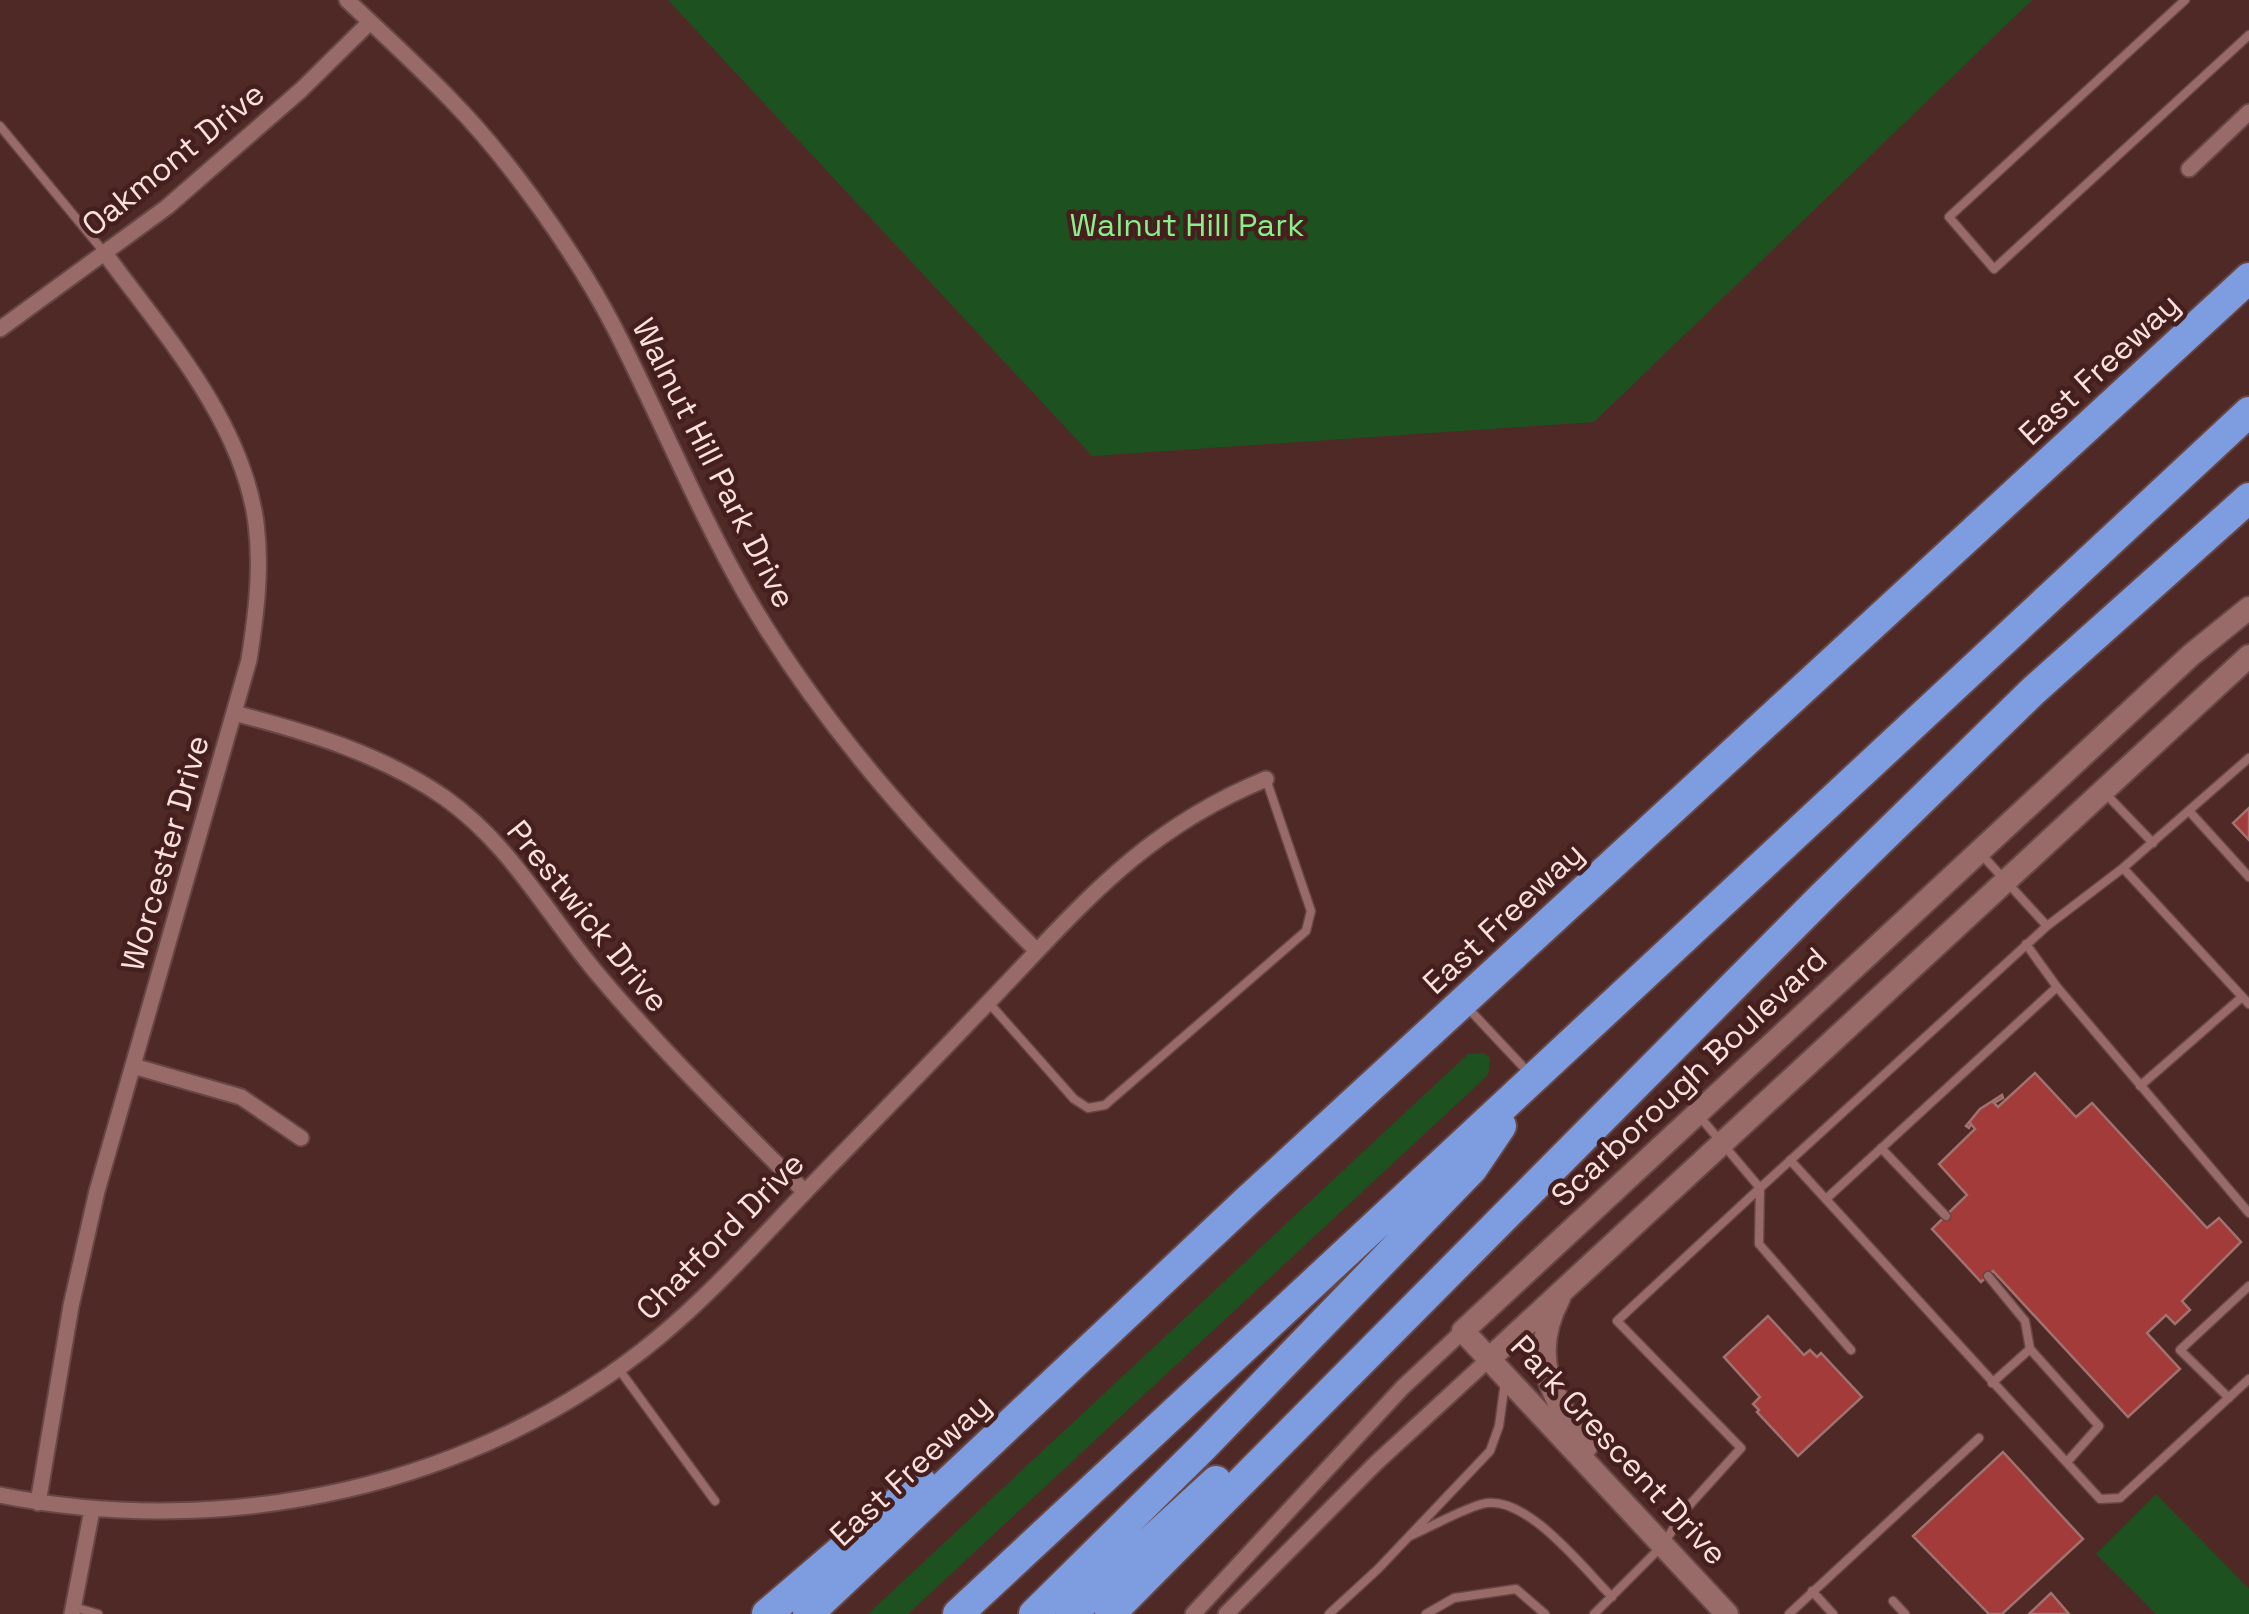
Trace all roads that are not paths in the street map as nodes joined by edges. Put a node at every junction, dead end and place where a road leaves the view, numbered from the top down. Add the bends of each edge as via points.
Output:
1 (348, 0) edge
2 (2185, 0) edge
3 (370, 22) junction
4 (2249, 35) edge
5 (2249, 112) edge
6 (0, 126) edge
7 (2189, 169) dead end
8 (104, 252) junction
9 (2249, 278) edge
10 (0, 328) edge
11 (2249, 412) edge
12 (2249, 498) edge
13 (2249, 608) edge
14 (2249, 656) edge
15 (234, 712) junction
16 (2249, 758) edge
17 (1266, 779) joint
18 (2102, 790) junction
19 (2190, 812) junction
20 (2153, 843) junction
21 (1979, 852) junction
22 (2123, 868) junction
23 (2249, 876) edge
24 (2005, 880) junction
25 (2047, 926) junction
26 (2026, 944) junction
27 (1036, 950) junction
28 (2056, 986) junction
29 (2246, 1001) edge
30 (988, 1002) junction
31 (1463, 1003) junction
32 (133, 1066) junction
33 (1534, 1078) junction
34 (2140, 1086) junction
35 (1698, 1114) junction
36 (300, 1138) dead end
37 (1723, 1143) junction
38 (1880, 1148) junction
39 (1790, 1160) junction
40 (1760, 1188) junction
41 (805, 1192) junction
42 (1826, 1199) junction
43 (1249, 1200) junction
44 (2249, 1213) edge
45 (1946, 1216) dead end
46 (1484, 1237) junction
47 (1988, 1276) dead end
48 (2249, 1286) edge
49 (1564, 1289) junction
50 (1463, 1331) junction
51 (2030, 1348) junction
52 (1852, 1350) dead end
53 (1488, 1359) junction
54 (618, 1368) junction
55 (1506, 1378) junction
56 (2249, 1380) edge
57 (1992, 1383) junction
58 (2229, 1398) junction
59 (1979, 1438) dead end
60 (2067, 1462) junction
61 (0, 1496) edge
62 (714, 1501) dead end
63 (38, 1503) junction
64 (1625, 1504) junction
65 (92, 1510) junction
66 (1405, 1539) junction
67 (1663, 1545) junction
68 (1812, 1591) junction
69 (1612, 1597) junction
70 (1894, 1601) dead end
71 (73, 1611) edge
72 (98, 1614) edge
73 (767, 1614) edge
74 (808, 1614) edge
75 (958, 1614) edge
76 (1034, 1614) edge
77 (1071, 1614) edge
78 (1110, 1614) edge
79 (1193, 1614) edge
80 (1226, 1614) edge
81 (1329, 1614) edge
82 (1426, 1614) edge
83 (1545, 1614) edge
84 (1594, 1614) edge
85 (1727, 1614) edge
86 (1789, 1614) edge
87 (1832, 1614) edge
88 (1905, 1614) edge

1 - 3 street, Walnut Hill Park Drive
2 - 4 lane via 1950,217 1994,269
3 - 8 street, Oakmont Drive via 219,164
3 - 27 street, Walnut Hill Park Drive via 485,138 566,249 613,325 744,592 828,722 956,870
5 - 7 street
6 - 8 lane
8 - 10 street, Oakmont Drive
8 - 15 street, Worcester Drive via 207,396 248,482 259,574 249,660
9 - 31 highway, East Freeway
11 - 33 highway
12 - 46 highway via 2019,705
13 - 21 street, Scarborough Boulevard
14 - 18 street
15 - 32 street, Worcester Drive
15 - 41 street, Prestwick Drive via 346,746 446,798 526,878 656,1043
16 - 19 lane
17 - 27 street, Chatford Drive via 1180,820
17 - 30 lane via 1312,911 1306,930 1105,1105 1088,1108 1074,1099
18 - 20 lane
18 - 24 street
19 - 20 lane
19 - 23 lane
20 - 22 lane
21 - 24 lane
21 - 35 street, Scarborough Boulevard
22 - 25 lane
22 - 29 lane
24 - 25 lane
24 - 37 street
25 - 26 lane
26 - 28 lane
26 - 39 lane
27 - 30 street, Chatford Drive
28 - 34 lane
28 - 38 lane
29 - 34 lane
30 - 41 street, Chatford Drive
31 - 33 lane
31 - 43 highway, East Freeway
32 - 36 street via 241,1097
32 - 63 street, Worcester Drive via 71,1306
33 - 75 highway
33 - 76 highway via 1472,1170
34 - 44 lane
35 - 37 lane
35 - 50 street, Scarborough Boulevard
37 - 40 lane
37 - 49 street
38 - 42 lane
38 - 45 lane
39 - 40 lane
39 - 42 lane
40 - 52 lane via 1759,1244
40 - 67 lane via 1617,1321 1741,1448
41 - 54 street, Chatford Drive via 703,1299
42 - 57 lane
43 - 73 highway
43 - 74 highway, East Freeway
46 - 77 highway
46 - 78 highway
47 - 51 lane via 2024,1321
48 - 58 lane via 2180,1350
49 - 53 street
49 - 64 street via 1546,1334 1549,1388
50 - 53 street, Park Crescent Drive
50 - 79 street, Scarborough Boulevard
51 - 57 lane
51 - 60 lane via 2099,1426
53 - 55 street, Park Crescent Drive
53 - 80 street
54 - 62 lane
54 - 65 street, Chatford Drive via 482,1447 405,1474 223,1510
55 - 64 street, Park Crescent Drive
55 - 66 lane via 1490,1451
56 - 58 lane
57 - 60 lane
58 - 60 lane via 2120,1498 2100,1499
59 - 68 lane
61 - 63 street, Chatford Drive
63 - 65 street, Chatford Drive
64 - 67 street, Park Crescent Drive
65 - 71 street
66 - 69 lane via 1486,1502 1514,1506
66 - 81 lane
67 - 69 lane
67 - 85 street, Park Crescent Drive
68 - 86 lane
68 - 87 lane
69 - 84 lane
70 - 88 lane
71 - 72 lane
82 - 83 lane via 1454,1598 1516,1589

